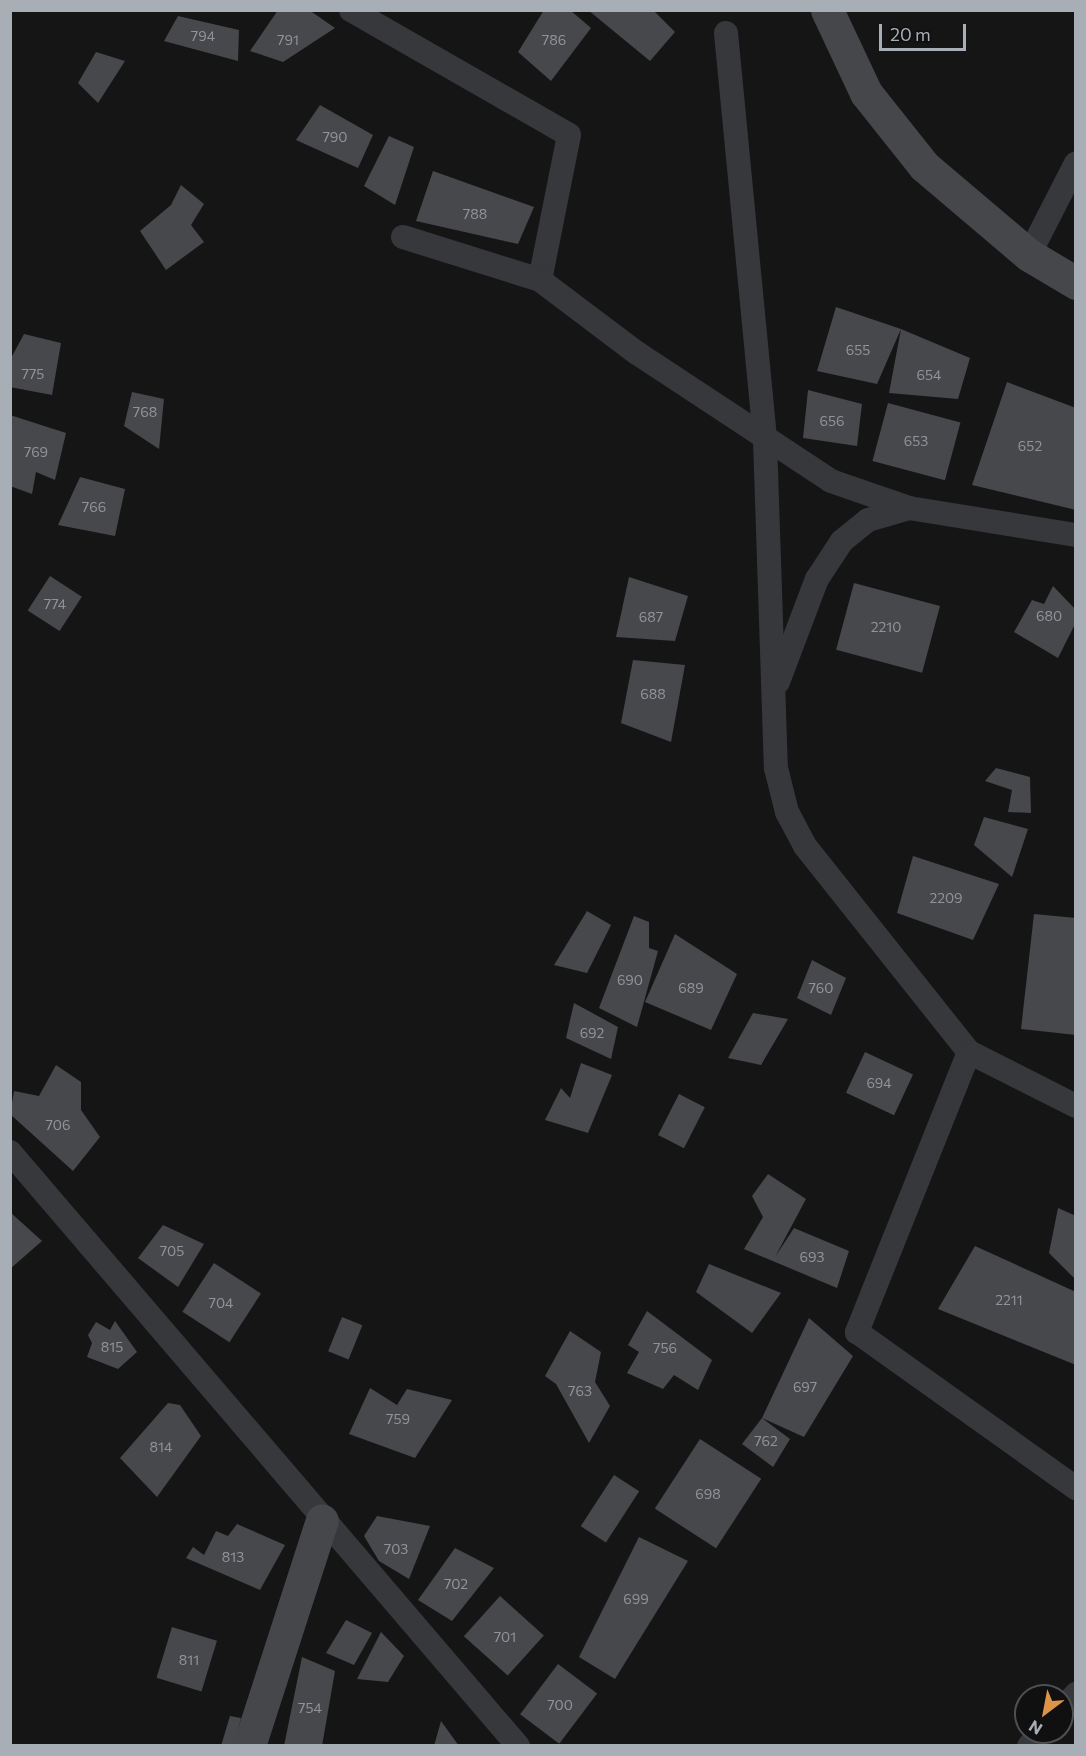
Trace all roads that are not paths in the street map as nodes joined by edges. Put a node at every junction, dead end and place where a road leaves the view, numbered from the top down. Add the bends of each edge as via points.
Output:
1 (351, 10) edge
2 (827, 10) edge
3 (726, 33) dead end
4 (1076, 163) edge
5 (403, 237) dead end
6 (1029, 255) junction
7 (540, 280) junction
8 (1076, 283) edge
9 (765, 440) junction
10 (909, 508) junction
11 (1076, 535) edge
12 (774, 692) junction
13 (969, 1052) junction
14 (1076, 1106) edge
15 (10, 1152) edge
16 (1076, 1488) edge
17 (322, 1520) junction
18 (249, 1746) edge
19 (518, 1746) edge

1 - 7 street via 569,135
2 - 6 street via 866,93 924,166
3 - 9 street
4 - 6 street
5 - 7 street
6 - 8 street
7 - 9 street
9 - 10 street via 831,481
9 - 12 street
10 - 11 street
10 - 12 street via 868,520 842,541 817,579
12 - 13 street via 776,768 787,813 805,846
13 - 14 street
13 - 16 street via 857,1332
15 - 17 street
17 - 18 street
17 - 19 street

